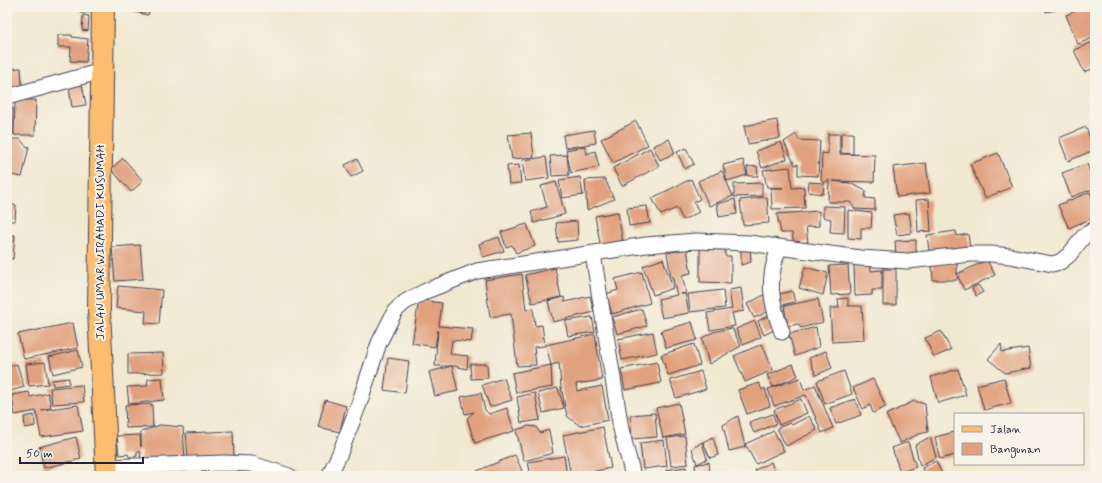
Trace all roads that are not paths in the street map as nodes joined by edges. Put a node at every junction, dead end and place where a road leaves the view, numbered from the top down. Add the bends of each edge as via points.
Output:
1 (103, 7) edge
2 (102, 71) junction
3 (7, 97) edge
4 (1095, 229) edge
5 (779, 248) junction
6 (593, 254) junction
7 (782, 332) dead end
8 (107, 471) edge
9 (289, 476) edge
10 (330, 476) edge
11 (633, 476) edge

1 - 2 main road, JALAN UMAR WIRAHADI KUSUMAH
2 - 3 street
2 - 8 main road, JALAN UMAR WIRAHADI KUSUMAH via 99,310
4 - 5 street via 1084,236 1069,255 1052,264 992,254 908,261
5 - 6 street via 749,243 696,241 646,245
5 - 7 street via 770,288
6 - 10 street via 477,271 405,302 395,311 379,343 354,418
6 - 11 street via 621,429
8 - 9 street via 224,463 252,464

